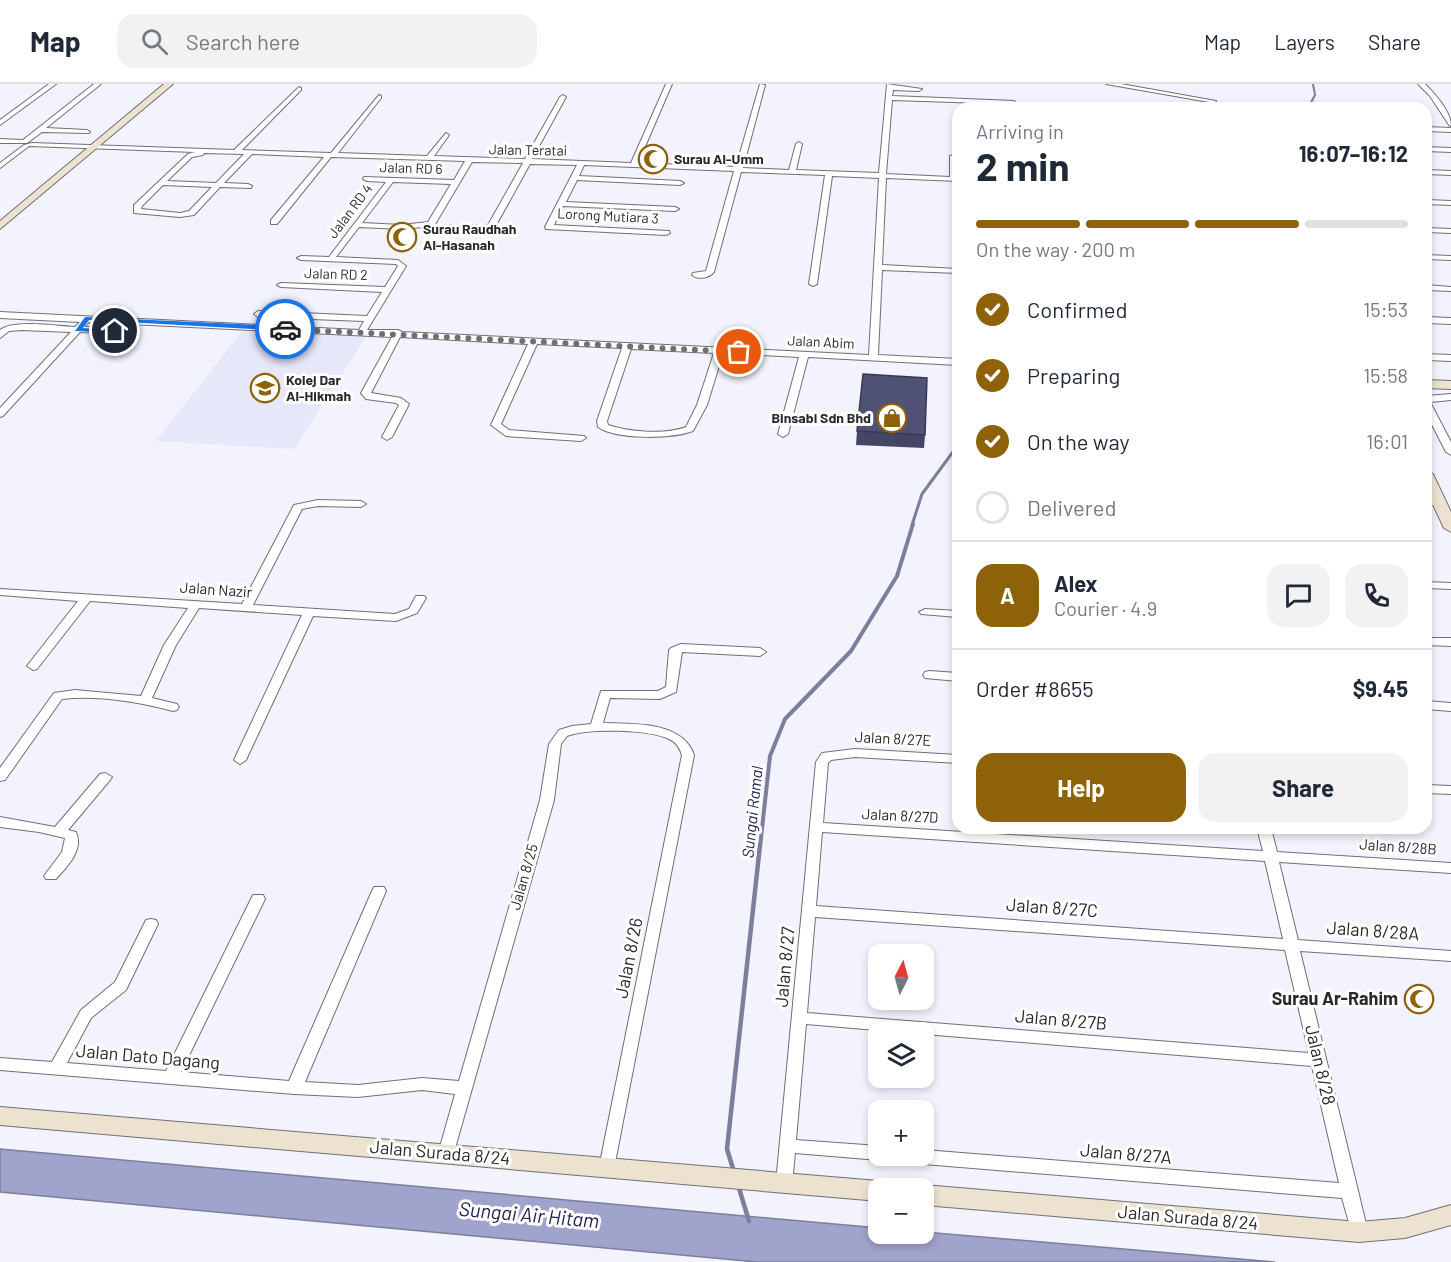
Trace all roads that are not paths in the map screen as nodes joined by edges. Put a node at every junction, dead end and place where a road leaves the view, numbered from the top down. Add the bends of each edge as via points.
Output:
1 (53, 84) edge
2 (98, 84) edge
3 (169, 84) edge
4 (669, 84) edge
5 (1109, 84) edge
6 (1421, 84) edge
7 (762, 85) edge
8 (890, 86) edge
9 (299, 89) dead end
10 (919, 89) dead end
11 (379, 97) dead end
12 (563, 97) dead end
13 (889, 98) junction
14 (1012, 102) dead end
15 (1212, 102) edge
16 (0, 123) edge
17 (1451, 124) edge
18 (1432, 129) edge
19 (39, 130) junction
20 (1451, 130) edge
21 (87, 132) dead end
22 (110, 134) junction
23 (446, 135) dead end
24 (0, 142) edge
25 (27, 144) junction
26 (799, 144) dead end
27 (76, 145) junction
28 (98, 146) junction
29 (1432, 150) edge
30 (1451, 150) edge
31 (237, 151) junction
32 (248, 154) junction
33 (331, 155) junction
34 (83, 156) junction
35 (428, 159) junction
36 (469, 160) junction
37 (525, 162) junction
38 (582, 163) junction
39 (634, 165) junction
40 (0, 166) edge
41 (738, 170) junction
42 (792, 172) junction
43 (1432, 172) edge
44 (1451, 173) edge
45 (830, 174) junction
46 (883, 176) junction
47 (573, 178) junction
48 (367, 179) dead end
49 (952, 179) edge
50 (391, 180) junction
51 (455, 182) junction
52 (160, 183) junction
53 (680, 183) dead end
54 (219, 185) junction
55 (248, 186) dead end
56 (1432, 202) edge
57 (1451, 203) edge
58 (560, 204) junction
59 (675, 208) dead end
60 (274, 222) dead end
61 (357, 225) junction
62 (0, 226) edge
63 (443, 227) dead end
64 (1432, 230) edge
65 (1451, 231) edge
66 (666, 233) dead end
67 (1432, 257) edge
68 (302, 258) dead end
69 (1451, 258) edge
70 (331, 259) junction
71 (878, 267) junction
72 (952, 270) edge
73 (696, 275) dead end
74 (813, 284) dead end
75 (281, 285) dead end
76 (1432, 287) edge
77 (1451, 289) edge
78 (389, 290) junction
79 (258, 314) dead end
80 (0, 315) edge
81 (87, 318) junction
82 (370, 319) junction
83 (1432, 320) edge
84 (1451, 321) edge
85 (77, 329) junction
86 (115, 331) dead end
87 (3, 332) edge
88 (362, 332) junction
89 (398, 333) junction
90 (533, 342) junction
91 (627, 346) junction
92 (719, 351) junction
93 (804, 355) junction
94 (1432, 357) edge
95 (873, 358) junction
96 (1451, 358) edge
97 (952, 362) edge
98 (1432, 384) edge
99 (1451, 385) edge
100 (1451, 397) edge
101 (1432, 398) edge
102 (1432, 411) edge
103 (0, 414) edge
104 (1446, 434) edge
105 (783, 435) dead end
106 (387, 437) dead end
107 (581, 438) dead end
108 (1451, 452) edge
109 (1433, 502) edge
110 (361, 504) dead end
111 (1451, 528) edge
112 (1432, 585) edge
113 (1451, 586) edge
114 (0, 593) edge
115 (87, 597) junction
116 (420, 598) dead end
117 (196, 604) junction
118 (246, 607) junction
119 (309, 612) junction
120 (925, 612) dead end
121 (952, 614) edge
122 (1432, 640) edge
123 (1451, 642) edge
124 (760, 652) dead end
125 (33, 666) dead end
126 (929, 675) dead end
127 (952, 676) edge
128 (145, 700) junction
129 (1432, 705) edge
130 (173, 707) dead end
131 (1451, 707) edge
132 (596, 728) junction
133 (688, 755) joint
134 (826, 756) joint
135 (952, 759) edge
136 (240, 760) dead end
137 (0, 777) edge
138 (105, 777) dead end
139 (1432, 789) edge
140 (1451, 790) edge
141 (0, 822) edge
142 (815, 827) junction
143 (60, 830) junction
144 (1266, 834) edge
145 (1271, 856) junction
146 (1451, 867) edge
147 (51, 876) dead end
148 (379, 891) dead end
149 (258, 898) dead end
150 (809, 911) junction
151 (151, 924) dead end
152 (1292, 946) junction
153 (1451, 956) edge
154 (800, 1018) junction
155 (1318, 1060) junction
156 (0, 1064) edge
157 (56, 1070) junction
158 (170, 1079) junction
159 (294, 1088) junction
160 (463, 1088) junction
161 (0, 1116) edge
162 (788, 1146) junction
163 (868, 1152) edge
164 (446, 1154) junction
165 (934, 1158) edge
166 (607, 1168) junction
167 (776, 1183) junction
168 (868, 1190) edge
169 (1349, 1191) junction
170 (934, 1196) edge
171 (1451, 1215) edge
172 (1359, 1232) junction

1 - 16 street
2 - 19 street
3 - 22 street
4 - 39 street
5 - 15 street
6 - 17 street
7 - 41 street
8 - 10 street
8 - 13 street
9 - 31 street
11 - 33 street
12 - 37 street
13 - 14 street
13 - 46 street
18 - 20 street
19 - 21 street
19 - 25 street
22 - 27 street
22 - 28 street
23 - 35 street
24 - 25 street, Jalan Teratai
25 - 27 street, Jalan Teratai
25 - 40 street
26 - 42 street
27 - 28 street, Jalan Teratai
27 - 34 street
28 - 31 street, Jalan Teratai
28 - 34 street
29 - 30 street
31 - 32 street, Jalan Teratai
32 - 33 street, Jalan Teratai
32 - 52 street via 190,155
32 - 54 street
33 - 35 street, Jalan Teratai
33 - 60 street
34 - 62 street
35 - 36 street, Jalan Teratai
36 - 37 street, Jalan Teratai
36 - 51 street
37 - 38 street, Jalan Teratai
37 - 63 street via 489,228
38 - 39 street, Jalan Teratai
38 - 47 street
39 - 41 street, Jalan Teratai
41 - 42 street, Jalan Teratai
41 - 73 street via 710,272
42 - 45 street, Jalan Teratai
43 - 44 street
45 - 46 street, Jalan Teratai
45 - 74 street
46 - 49 street, Jalan Teratai
46 - 71 street
47 - 53 street
47 - 58 street
48 - 50 street, Jalan RD 6
50 - 51 street, Jalan RD 6
50 - 61 street, Jalan RD 4
51 - 61 street via 430,224
52 - 54 street
52 - 54 street via 138,205 137,211 180,215 196,210
54 - 55 street
56 - 57 street
58 - 59 street
58 - 66 street, Lorong Mutiara 3 via 549,227
61 - 70 street, Jalan RD 4
64 - 65 street
67 - 69 street
68 - 70 street
70 - 78 street via 402,266
71 - 72 street
71 - 95 street
75 - 78 street, Jalan RD 2
76 - 77 street
78 - 82 street
79 - 82 street
80 - 81 street, Jalan Abim
81 - 85 street
81 - 88 street, Jalan Abim
82 - 88 street
83 - 84 street
85 - 86 street
85 - 87 street via 21,327
85 - 103 street
88 - 89 street, Jalan Abim
89 - 90 street, Jalan Abim
89 - 106 street via 366,393 369,397 404,404
90 - 91 street, Jalan Abim
90 - 107 street via 496,425 506,433
91 - 92 street, Jalan Abim
91 - 92 street via 603,427 676,434 690,429
92 - 93 street, Jalan Abim
93 - 95 street, Jalan Abim
93 - 105 street
94 - 96 street
95 - 97 street, Jalan Abim
98 - 99 street
100 - 101 street
102 - 104 street
104 - 108 street
109 - 111 street
110 - 118 street via 318,503 298,507
112 - 113 street
114 - 115 street, Jalan Nazir
115 - 117 street, Jalan Nazir
115 - 125 street
116 - 119 street, Jalan Nazir via 410,615 396,618
117 - 118 street, Jalan Nazir
117 - 128 street via 170,645
118 - 119 street, Jalan Nazir
119 - 136 street
120 - 121 street
122 - 123 street
124 - 132 street via 675,650 672,689 660,695 605,694
126 - 127 street
128 - 130 street
128 - 137 street via 58,696
129 - 131 street
132 - 133 street, Jalan 8/25 via 665,733 681,741
132 - 160 street, Jalan 8/25 via 563,733 555,744 547,800
133 - 166 street, Jalan 8/26
134 - 135 street, Jalan 8/27E via 855,753
134 - 142 street, Jalan 8/27 via 822,762
138 - 143 street
139 - 140 street
141 - 143 street
142 - 145 street, Jalan 8/27D
142 - 150 street, Jalan 8/27
143 - 147 street via 71,835 73,843
144 - 145 street, Jalan 8/28
145 - 146 street, Jalan 8/28B
145 - 152 street, Jalan 8/28
148 - 159 street
149 - 158 street
150 - 152 street, Jalan 8/27C
150 - 154 street, Jalan 8/27
151 - 157 street via 120,986 86,1014
152 - 153 street, Jalan 8/28A
152 - 155 street, Jalan 8/28
154 - 155 street, Jalan 8/27B
154 - 162 street, Jalan 8/27
155 - 169 street, Jalan 8/28
156 - 157 street, Jalan Dato Dagang
157 - 158 street, Jalan Dato Dagang
158 - 159 street, Jalan Dato Dagang
159 - 160 street, Jalan Dato Dagang via 358,1091 422,1084
160 - 164 street, Jalan 8/25
161 - 164 street, Jalan Surada 8/24
162 - 163 street
162 - 167 street, Jalan 8/27
164 - 166 street, Jalan Surada 8/24
165 - 169 street, Jalan 8/27A
166 - 167 street, Jalan Surada 8/24
167 - 168 street, Jalan Surada 8/24
169 - 172 street, Jalan 8/28
170 - 172 street, Jalan Surada 8/24
171 - 172 street, Jalan Surada 8/24 via 1405,1228

